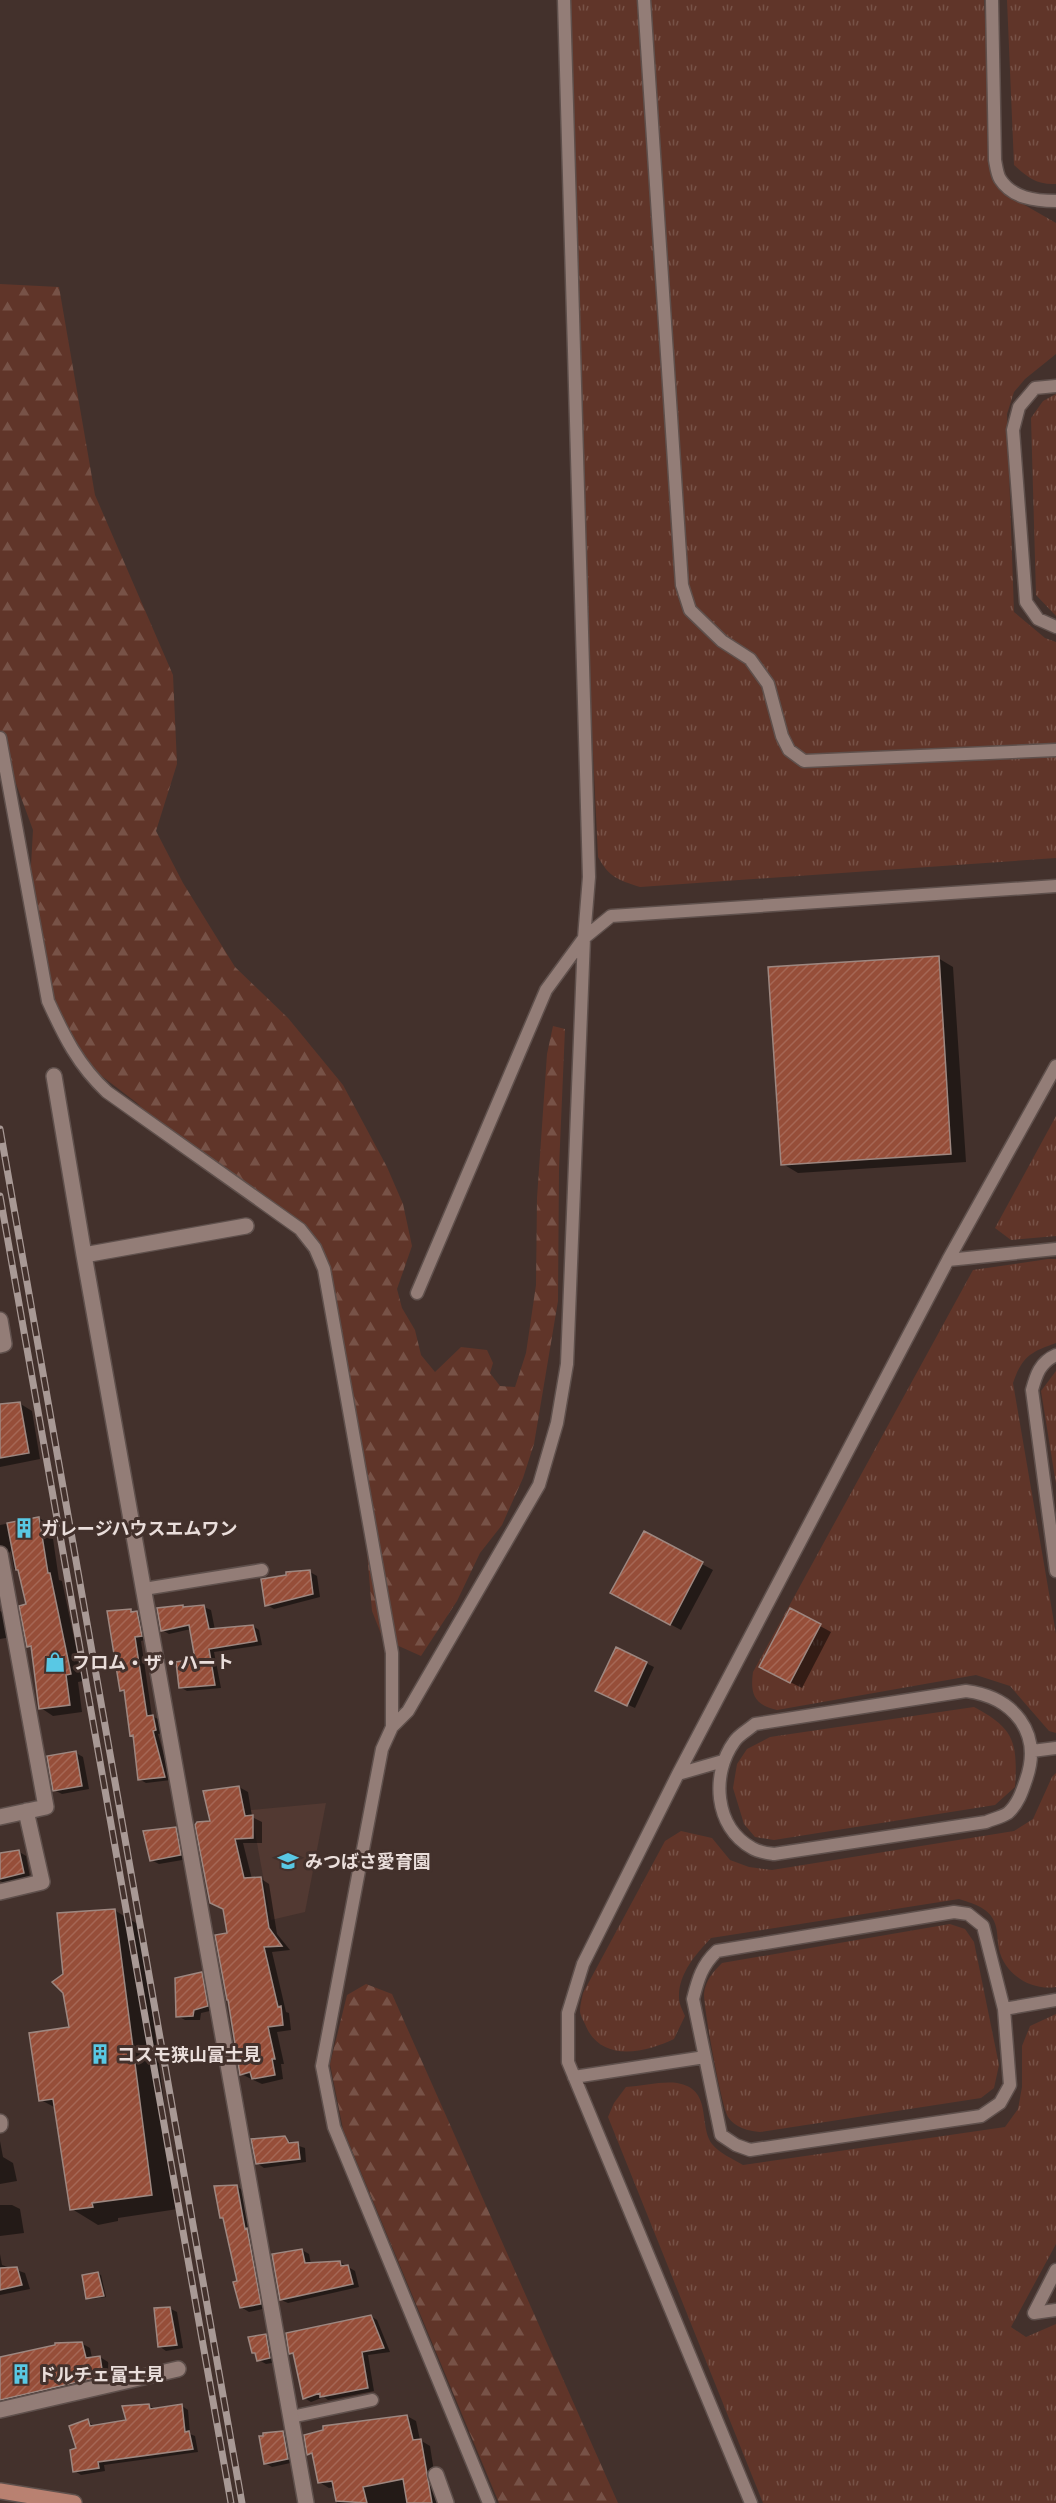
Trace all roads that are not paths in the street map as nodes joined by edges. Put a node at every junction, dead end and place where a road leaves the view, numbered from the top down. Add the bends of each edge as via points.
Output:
1 (564, 0) edge
2 (645, 0) edge
3 (992, 0) edge
4 (1056, 201) edge
5 (1056, 386) edge
6 (1056, 627) edge
7 (0, 738) edge
8 (1056, 750) edge
9 (1056, 886) edge
10 (584, 938) junction
11 (1056, 1066) edge
12 (54, 1076) dead end
13 (246, 1226) dead end
14 (1056, 1249) edge
15 (84, 1255) junction
16 (948, 1260) junction
17 (417, 1293) dead end
18 (0, 1320) edge
19 (0, 1345) edge
20 (1056, 1355) edge
21 (0, 1554) edge
22 (261, 1570) dead end
23 (1056, 1571) edge
24 (144, 1588) junction
25 (392, 1727) junction
26 (1056, 1748) edge
27 (1032, 1751) junction
28 (723, 1761) junction
29 (678, 1774) junction
30 (26, 1811) junction
31 (0, 1817) edge
32 (0, 1892) edge
33 (1056, 2000) edge
34 (1004, 2009) junction
35 (705, 2057) junction
36 (574, 2077) junction
37 (1056, 2270) edge
38 (1056, 2310) edge
39 (178, 2369) dead end
40 (372, 2400) dead end
41 (0, 2410) edge
42 (291, 2418) junction
43 (436, 2475) dead end
44 (0, 2491) edge
45 (74, 2503) edge
46 (306, 2503) edge
47 (446, 2503) edge
48 (489, 2503) edge
49 (751, 2503) edge

1 - 10 lane via 589,877
2 - 8 lane via 682,585 690,610 722,641 750,659 768,684 789,750 804,761
3 - 4 lane via 995,160 999,178 1016,194 1036,201
5 - 6 lane via 1035,388 1019,406 1013,430 1026,602 1038,619
7 - 25 lane via 48,1001 63,1035 87,1073 107,1092 300,1229 315,1248 324,1269 392,1653
9 - 10 lane via 611,916
10 - 17 lane via 546,990
10 - 25 lane via 567,1364 556,1423 539,1485 408,1711
11 - 16 lane
12 - 15 street
13 - 15 street
14 - 16 lane
15 - 24 street
16 - 29 lane
18 - 19 street via 4,1344
20 - 23 lane via 1038,1370 1032,1390
21 - 30 street via 46,1807
22 - 24 lane
24 - 42 street
25 - 48 lane via 382,1749 322,2066 334,2127
26 - 27 lane
27 - 28 lane via 1021,1721 987,1694 966,1691 755,1724 735,1740
27 - 28 lane via 1020,1798 1007,1813 986,1822 774,1854 752,1848 736,1834 724,1814 718,1793
28 - 29 lane
29 - 36 lane via 583,1964 568,2013 568,2062
30 - 31 street
30 - 32 street via 42,1882
33 - 34 lane
34 - 35 lane via 1010,2085 1000,2103 981,2116 750,2150 721,2135
34 - 35 lane via 983,1926 968,1914 954,1912 717,1951 705,1962 693,1999
35 - 36 lane
36 - 49 lane
37 - 38 lane via 1034,2313
39 - 41 street
40 - 42 lane
42 - 46 street
43 - 47 street
44 - 45 main road

